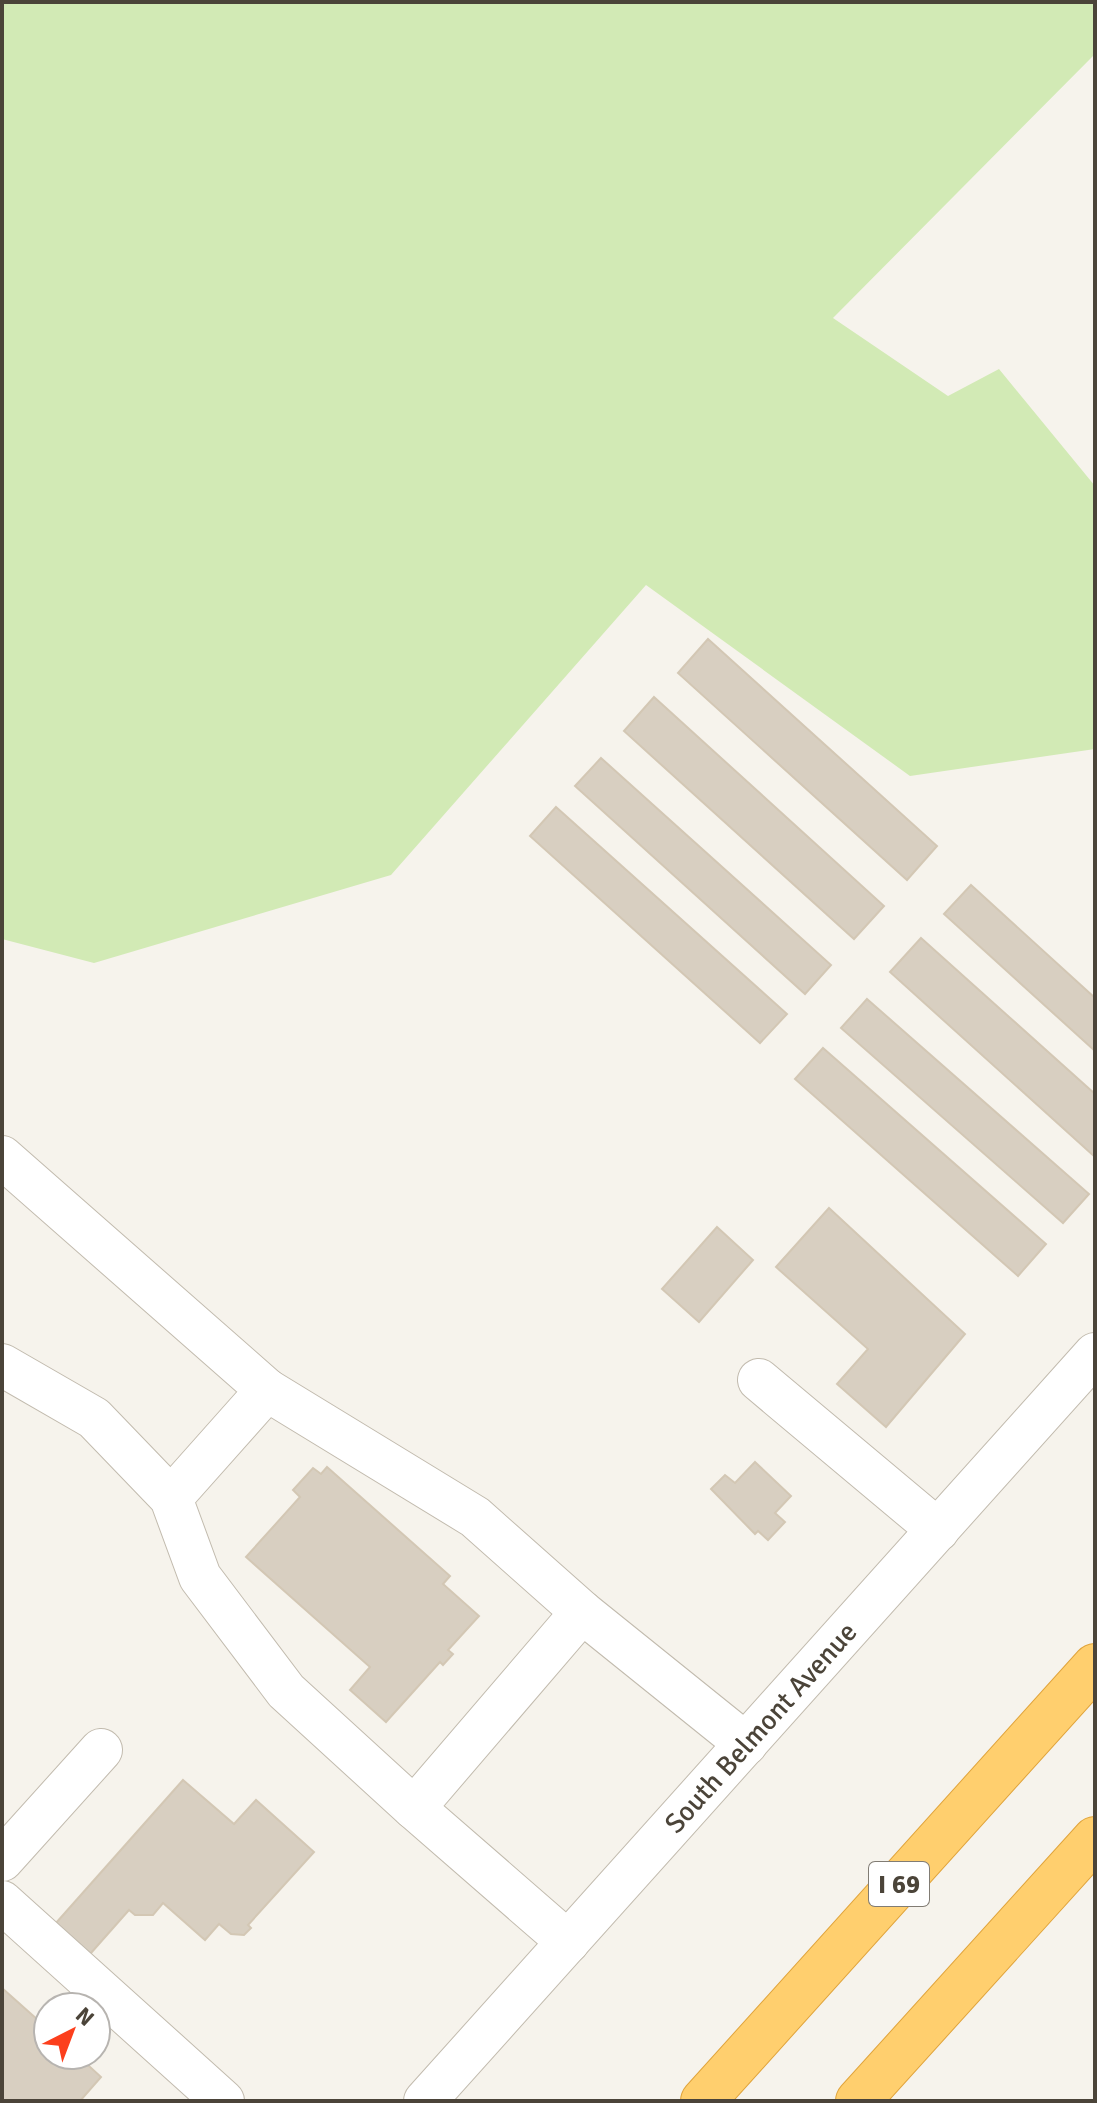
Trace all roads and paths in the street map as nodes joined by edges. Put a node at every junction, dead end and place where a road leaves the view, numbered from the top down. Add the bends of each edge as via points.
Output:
1 (2, 1157) edge
2 (1095, 1354) edge
3 (2, 1365) edge
4 (759, 1380) dead end
5 (267, 1390) junction
6 (171, 1498) junction
7 (938, 1530) junction
8 (582, 1612) junction
9 (1095, 1666) edge
10 (746, 1744) junction
11 (101, 1750) dead end
12 (414, 1808) junction
13 (1095, 1839) edge
14 (2, 1860) edge
15 (2, 1902) edge
16 (568, 1942) junction
17 (223, 2101) edge
18 (425, 2101) edge
19 (703, 2101) edge
20 (858, 2101) edge

1 - 5 street
2 - 7 street, South Belmont Avenue
3 - 6 street via 94,1418
4 - 7 street
5 - 6 street
5 - 8 street via 475,1517
6 - 12 street via 200,1577 286,1691
7 - 10 street, South Belmont Avenue
8 - 10 street
8 - 12 street
9 - 19 highway, I 69
10 - 16 street, South Belmont Avenue
11 - 14 street
12 - 16 street
13 - 20 highway
15 - 17 street
16 - 18 street, South Belmont Avenue

